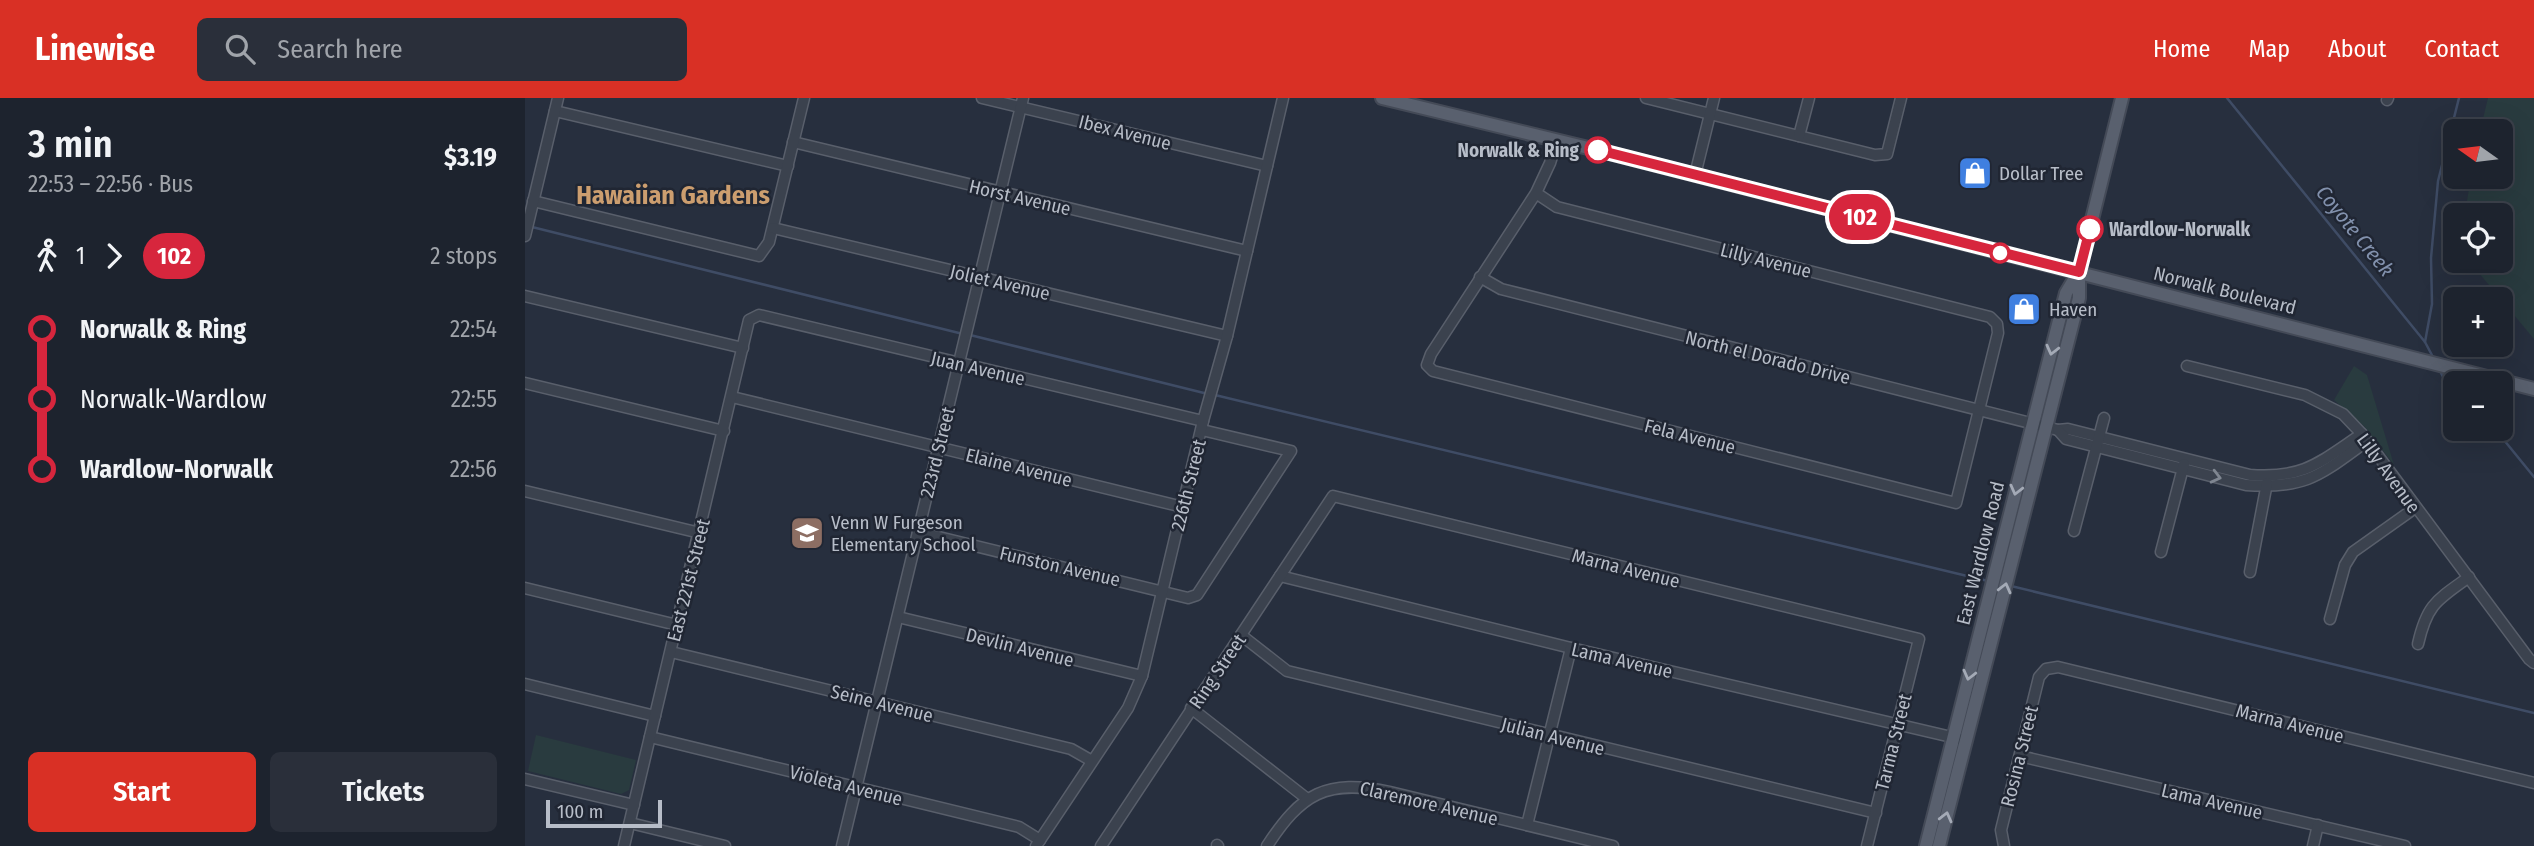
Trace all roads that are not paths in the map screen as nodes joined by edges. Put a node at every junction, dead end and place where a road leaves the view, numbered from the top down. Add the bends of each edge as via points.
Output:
1 (558, 98) edge
2 (804, 98) edge
3 (982, 98) edge
4 (1283, 98) edge
5 (1383, 98) edge
6 (1646, 98) edge
7 (1714, 98) edge
8 (1809, 98) edge
9 (1901, 98) edge
10 (2122, 98) edge
11 (1021, 102) edge
12 (555, 111) junction
13 (1710, 114) junction
14 (1799, 136) junction
15 (1557, 140) junction
16 (793, 142) junction
17 (788, 166) junction
18 (1267, 166) junction
19 (1695, 175) junction
20 (1000, 192) junction
21 (1535, 193) junction
22 (533, 201) junction
23 (772, 228) junction
24 (526, 233) edge
25 (1247, 251) junction
26 (2079, 272) junction
27 (1480, 277) junction
28 (979, 278) junction
29 (525, 296) edge
30 (753, 316) joint
31 (1227, 336) junction
32 (743, 348) junction
33 (958, 363) junction
34 (2187, 366) dead end
35 (525, 383) edge
36 (2534, 388) edge
37 (732, 397) junction
38 (1979, 410) junction
39 (2103, 418) dead end
40 (1202, 426) junction
41 (2046, 427) junction
42 (724, 431) junction
43 (2365, 438) junction
44 (2097, 442) junction
45 (938, 446) junction
46 (2184, 464) junction
47 (2267, 481) junction
48 (525, 491) edge
49 (1333, 496) joint
50 (1183, 507) junction
51 (2415, 508) junction
52 (2074, 531) dead end
53 (918, 532) junction
54 (700, 533) junction
55 (2161, 552) dead end
56 (2250, 572) dead end
57 (1280, 576) junction
58 (2469, 577) junction
59 (525, 588) edge
60 (1162, 591) junction
61 (898, 617) junction
62 (2330, 620) dead end
63 (677, 625) junction
64 (1241, 635) junction
65 (1919, 639) joint
66 (2418, 643) dead end
67 (1571, 648) junction
68 (671, 653) junction
69 (2534, 663) edge
70 (2046, 669) joint
71 (1142, 676) junction
72 (525, 684) edge
73 (877, 702) junction
74 (1191, 708) junction
75 (655, 716) junction
76 (1897, 725) junction
77 (1549, 735) junction
78 (650, 737) junction
79 (1959, 739) junction
80 (2020, 755) junction
81 (1091, 761) junction
82 (525, 779) edge
83 (2534, 783) edge
84 (856, 787) junction
85 (1306, 798) junction
86 (633, 805) junction
87 (1876, 813) junction
88 (630, 823) junction
89 (1527, 825) junction
90 (2318, 825) junction
91 (1038, 843) edge
92 (624, 846) edge
93 (725, 846) edge
94 (842, 846) edge
95 (1101, 846) edge
96 (1267, 846) edge
97 (1613, 846) edge
98 (1867, 846) edge
99 (1926, 846) edge
100 (1939, 846) edge
101 (2004, 846) edge
102 (2313, 846) edge
103 (2405, 846) edge

1 - 12 street
2 - 16 street
3 - 11 street, Ibex Avenue
4 - 18 street, 226th Street
5 - 15 main road, Norwalk Boulevard
6 - 13 street
7 - 13 street
8 - 14 street
9 - 14 street via 1887,154
10 - 26 main road, East Wardlow Road
11 - 18 street, Ibex Avenue
11 - 20 street, 223rd Street
12 - 17 street
12 - 22 street
13 - 14 street
13 - 19 street
15 - 19 main road, Norwalk Boulevard
15 - 21 street
16 - 17 street
16 - 20 street, Horst Avenue
17 - 23 street
18 - 25 street, 226th Street
19 - 26 main road, Norwalk Boulevard
20 - 25 street, Horst Avenue
20 - 28 street, 223rd Street
21 - 27 street
21 - 38 street, Lilly Avenue via 1557,206 1990,317 1998,333
22 - 23 street via 753,256 763,253
22 - 24 street
23 - 28 street, Joliet Avenue
25 - 31 street, 226th Street
26 - 36 main road, Norwalk Boulevard
26 - 41 main road, East Wardlow Road via 2078,298
27 - 38 street, North el Dorado Drive via 1501,289
27 - 38 street, Fela Avenue via 1431,354 1427,365 1433,371 1956,503
28 - 31 street, Joliet Avenue
28 - 33 street, 223rd Street
29 - 32 street
30 - 32 street, East 221st Street
30 - 33 street, Juan Avenue
31 - 40 street, 226th Street
32 - 37 street, East 221st Street
33 - 40 street, Juan Avenue
33 - 45 street, 223rd Street
34 - 43 street, Lilly Avenue via 2305,395 2343,414
35 - 42 street
37 - 42 street, East 221st Street
37 - 45 street, Elaine Avenue
38 - 41 street, North el Dorado Drive
39 - 44 street
40 - 50 street, 226th Street
40 - 60 street, Juan Avenue via 1291,452 1197,595
41 - 44 street, North el Dorado Drive via 2066,439
41 - 79 main road, East Wardlow Road via 2005,560
42 - 54 street, East 221st Street
43 - 47 street, North el Dorado Drive via 2310,480 2282,486
43 - 51 street, Lilly Avenue
44 - 46 street, North el Dorado Drive
44 - 52 street
45 - 50 street, Elaine Avenue
45 - 53 street, 223rd Street
46 - 47 street, North el Dorado Drive via 2246,485
46 - 55 street
47 - 56 street
48 - 54 street
49 - 57 street, Ring Street
49 - 65 street, Marna Avenue
50 - 60 street, 226th Street
51 - 58 street, Lilly Avenue
51 - 62 street via 2353,552
53 - 60 street, Funston Avenue
53 - 61 street, 223rd Street
54 - 63 street, East 221st Street
57 - 64 street, Ring Street
57 - 67 street, Lama Avenue
58 - 66 street via 2433,603
58 - 69 street, Lilly Avenue
59 - 63 street
60 - 71 street, 226th Street
61 - 71 street, Devlin Avenue
61 - 73 street, 223rd Street
63 - 68 street, East 221st Street
64 - 74 street, Ring Street
64 - 77 street, Julian Avenue via 1287,671
65 - 76 street, Tarma Street
67 - 76 street, Lama Avenue
67 - 77 street
68 - 73 street, Seine Avenue
68 - 75 street, East 221st Street
70 - 80 street, Rosina Street via 2039,677
70 - 83 street, Marna Avenue via 2058,667
71 - 81 street, 226th Street via 1128,708
72 - 75 street
73 - 81 street, Seine Avenue via 1071,749
73 - 84 street, 223rd Street
74 - 85 street
74 - 95 street, Ring Street
75 - 78 street, East 221st Street
76 - 79 street, Lama Avenue
76 - 87 street, Tarma Street
77 - 87 street, Julian Avenue
77 - 89 street
78 - 84 street, Violeta Avenue
78 - 86 street, East 221st Street
79 - 99 main road, East Wardlow Road
100 -> 79 main road, East Wardlow Road
80 - 90 street, Lama Avenue
80 - 101 street, Rosina Street via 2001,830
81 - 91 street, 226th Street
82 - 86 street
84 - 91 street, Violeta Avenue via 1019,827
84 - 94 street, 223rd Street
85 - 89 street, Claremore Avenue via 1328,790 1368,787
85 - 96 street
86 - 88 street, East 221st Street
87 - 98 street, Tarma Street
88 - 92 street, East 221st Street
88 - 93 street
89 - 97 street, Claremore Avenue
90 - 102 street
90 - 103 street, Lama Avenue

